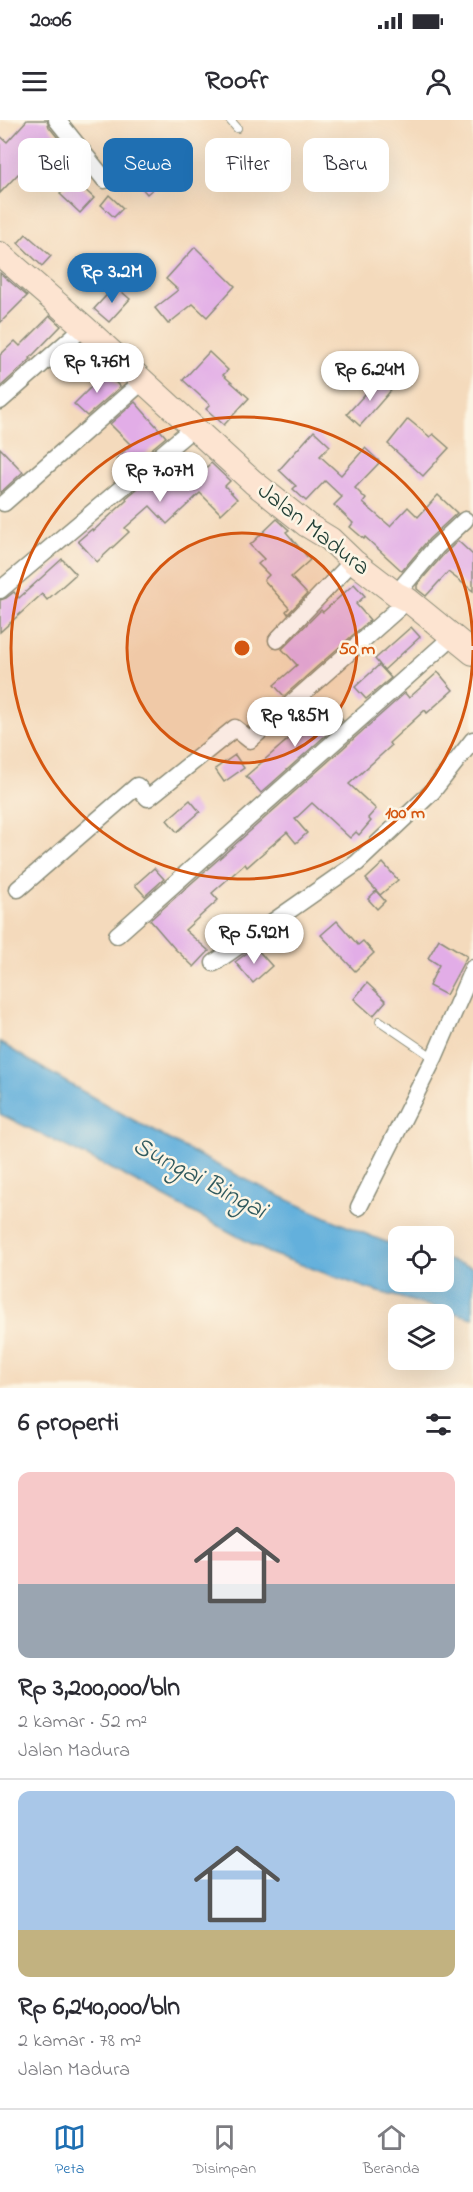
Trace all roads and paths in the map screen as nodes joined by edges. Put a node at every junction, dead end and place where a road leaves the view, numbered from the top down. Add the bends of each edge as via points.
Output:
1 (57, 120) edge
2 (230, 120) edge
3 (237, 128) dead end
4 (103, 178) edge
5 (0, 254) edge
6 (84, 327) junction
7 (143, 381) junction
8 (0, 401) edge
9 (193, 428) junction
10 (4, 503) dead end
11 (465, 519) dead end
12 (353, 561) junction
13 (0, 590) edge
14 (402, 597) junction
15 (452, 637) junction
16 (277, 640) dead end
17 (473, 652) edge
18 (473, 740) edge
19 (18, 889) dead end
20 (117, 935) dead end
21 (214, 963) dead end
22 (473, 968) edge
23 (380, 1021) dead end
24 (434, 1058) junction
25 (359, 1207) dead end

1 - 4 street
2 - 3 lane
5 - 6 street, Jalan Madura
6 - 7 street, Jalan Madura
6 - 8 street
7 - 9 street, Jalan Madura
7 - 10 street
9 - 12 street, Jalan Madura via 253,482 330,539
9 - 13 street
11 - 14 street via 436,548
12 - 14 street, Jalan Madura
12 - 16 street
14 - 15 street, Jalan Madura
14 - 19 street via 250,740 235,728 148,798 137,786
15 - 17 street, Jalan Madura
15 - 20 street
18 - 21 street via 432,792 357,863
22 - 24 street
23 - 24 lane
24 - 25 street

